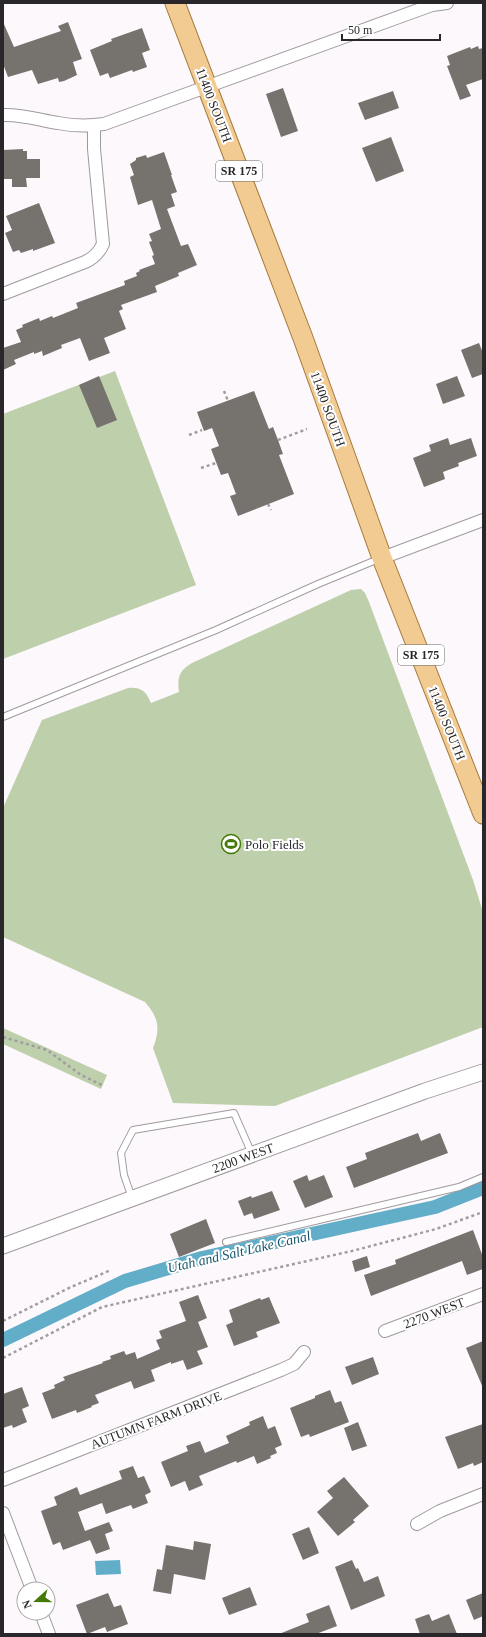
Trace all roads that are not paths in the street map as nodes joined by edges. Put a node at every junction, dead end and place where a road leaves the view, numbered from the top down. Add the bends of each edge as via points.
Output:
1 (175, 3) edge
2 (447, 3) edge
3 (207, 87) junction
4 (3, 115) edge
5 (94, 125) junction
6 (3, 294) edge
7 (483, 520) edge
8 (382, 558) junction
9 (3, 716) edge
10 (483, 814) edge
11 (483, 1072) edge
12 (252, 1154) junction
13 (483, 1177) edge
14 (132, 1198) junction
15 (226, 1242) dead end
16 (3, 1246) edge
17 (483, 1294) edge
18 (385, 1331) dead end
19 (304, 1352) dead end
20 (3, 1480) edge
21 (483, 1494) edge
22 (3, 1513) edge
23 (416, 1524) dead end
24 (29, 1581) edge
25 (44, 1621) edge
26 (50, 1634) edge

1 - 3 main road, 11400 SOUTH / SR 175
2 - 3 street via 432,5
3 - 5 street via 114,121
3 - 8 main road, 11400 SOUTH / SR 175 via 303,338
4 - 5 street via 23,115 57,123
5 - 6 street via 102,244 100,250 85,262
7 - 8 street
8 - 9 lane via 216,630
8 - 10 main road, 11400 SOUTH / SR 175
11 - 12 street, 2200 WEST
12 - 14 street, 2200 WEST
12 - 14 lane via 234,1113 133,1130 121,1153 124,1175
13 - 15 lane via 459,1187
14 - 16 street, 2200 WEST
17 - 18 street, 2270 WEST
19 - 20 street, AUTUMN FARM DRIVE via 294,1364 282,1370
21 - 23 street via 440,1511
22 - 24 street
25 - 26 street

